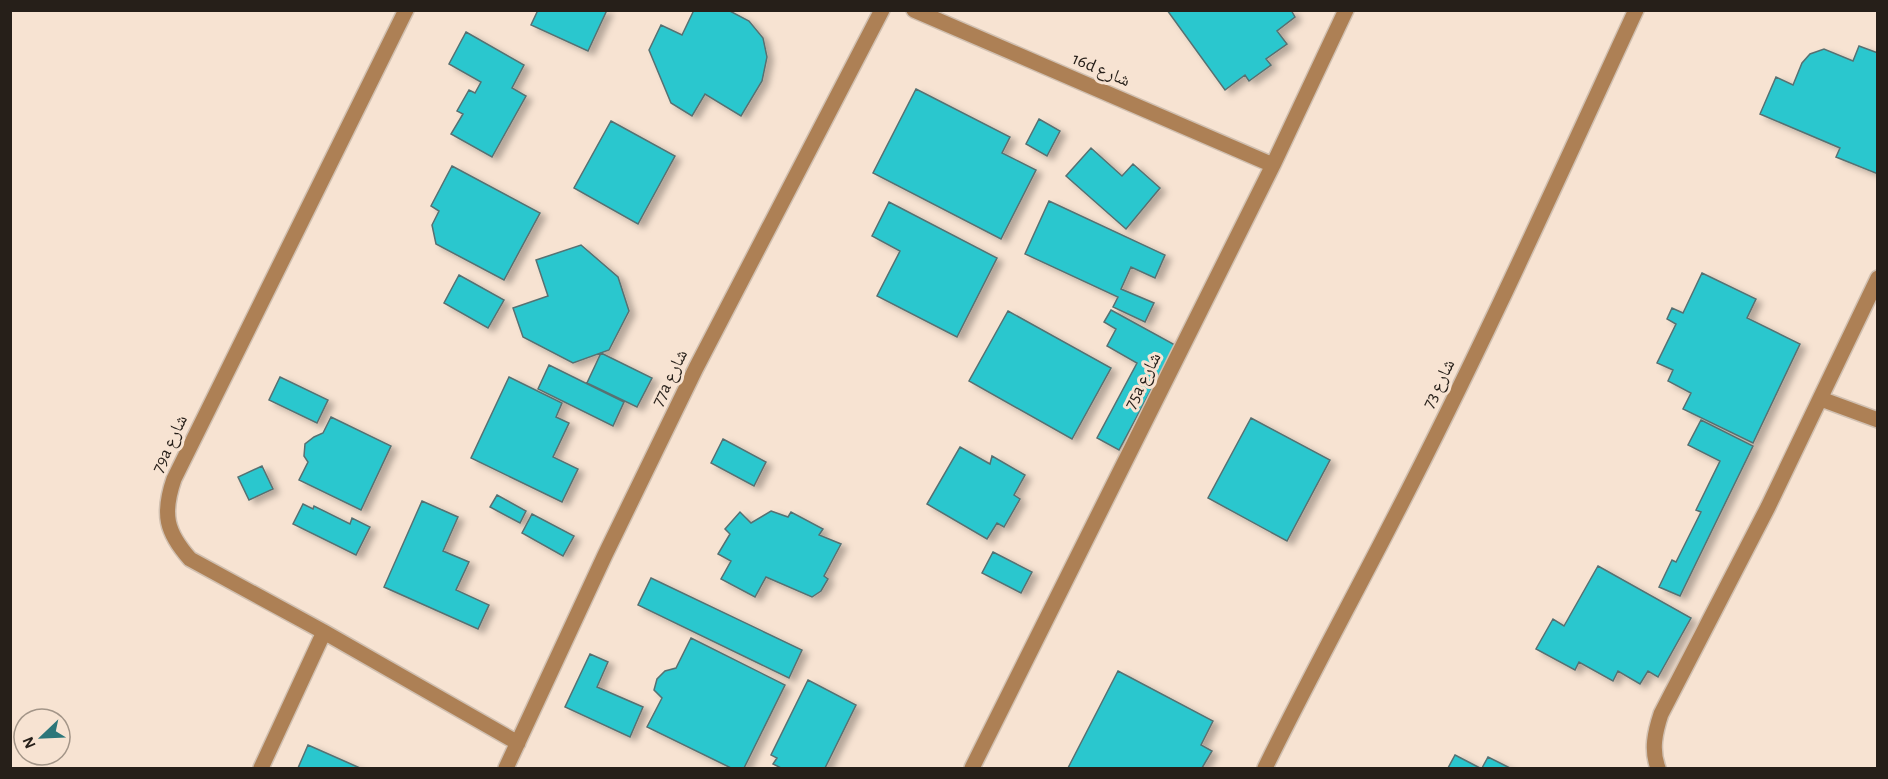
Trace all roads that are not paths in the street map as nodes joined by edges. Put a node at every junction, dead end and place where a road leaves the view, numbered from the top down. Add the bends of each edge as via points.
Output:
1 (406, 10) edge
2 (882, 10) edge
3 (914, 10) edge
4 (1346, 10) edge
5 (1636, 10) edge
6 (1273, 165) junction
7 (1878, 278) edge
8 (1821, 399) junction
9 (1878, 420) edge
10 (324, 632) junction
11 (518, 743) junction
12 (1658, 767) edge
13 (261, 768) edge
14 (506, 768) edge
15 (972, 768) edge
16 (1265, 768) edge

1 - 10 street, 79a شارع via 167,500 167,522 176,543 190,559
2 - 11 street, 77a شارع via 696,368
3 - 6 street, 16d شارع
4 - 6 street, 75a شارع
5 - 16 street, شارع 73 via 1502,300
6 - 15 street, 75a شارع
7 - 8 street
8 - 9 street
8 - 12 street via 1661,714 1653,748
10 - 11 street, 79a شارع
10 - 13 street
11 - 14 street, 77a شارع

